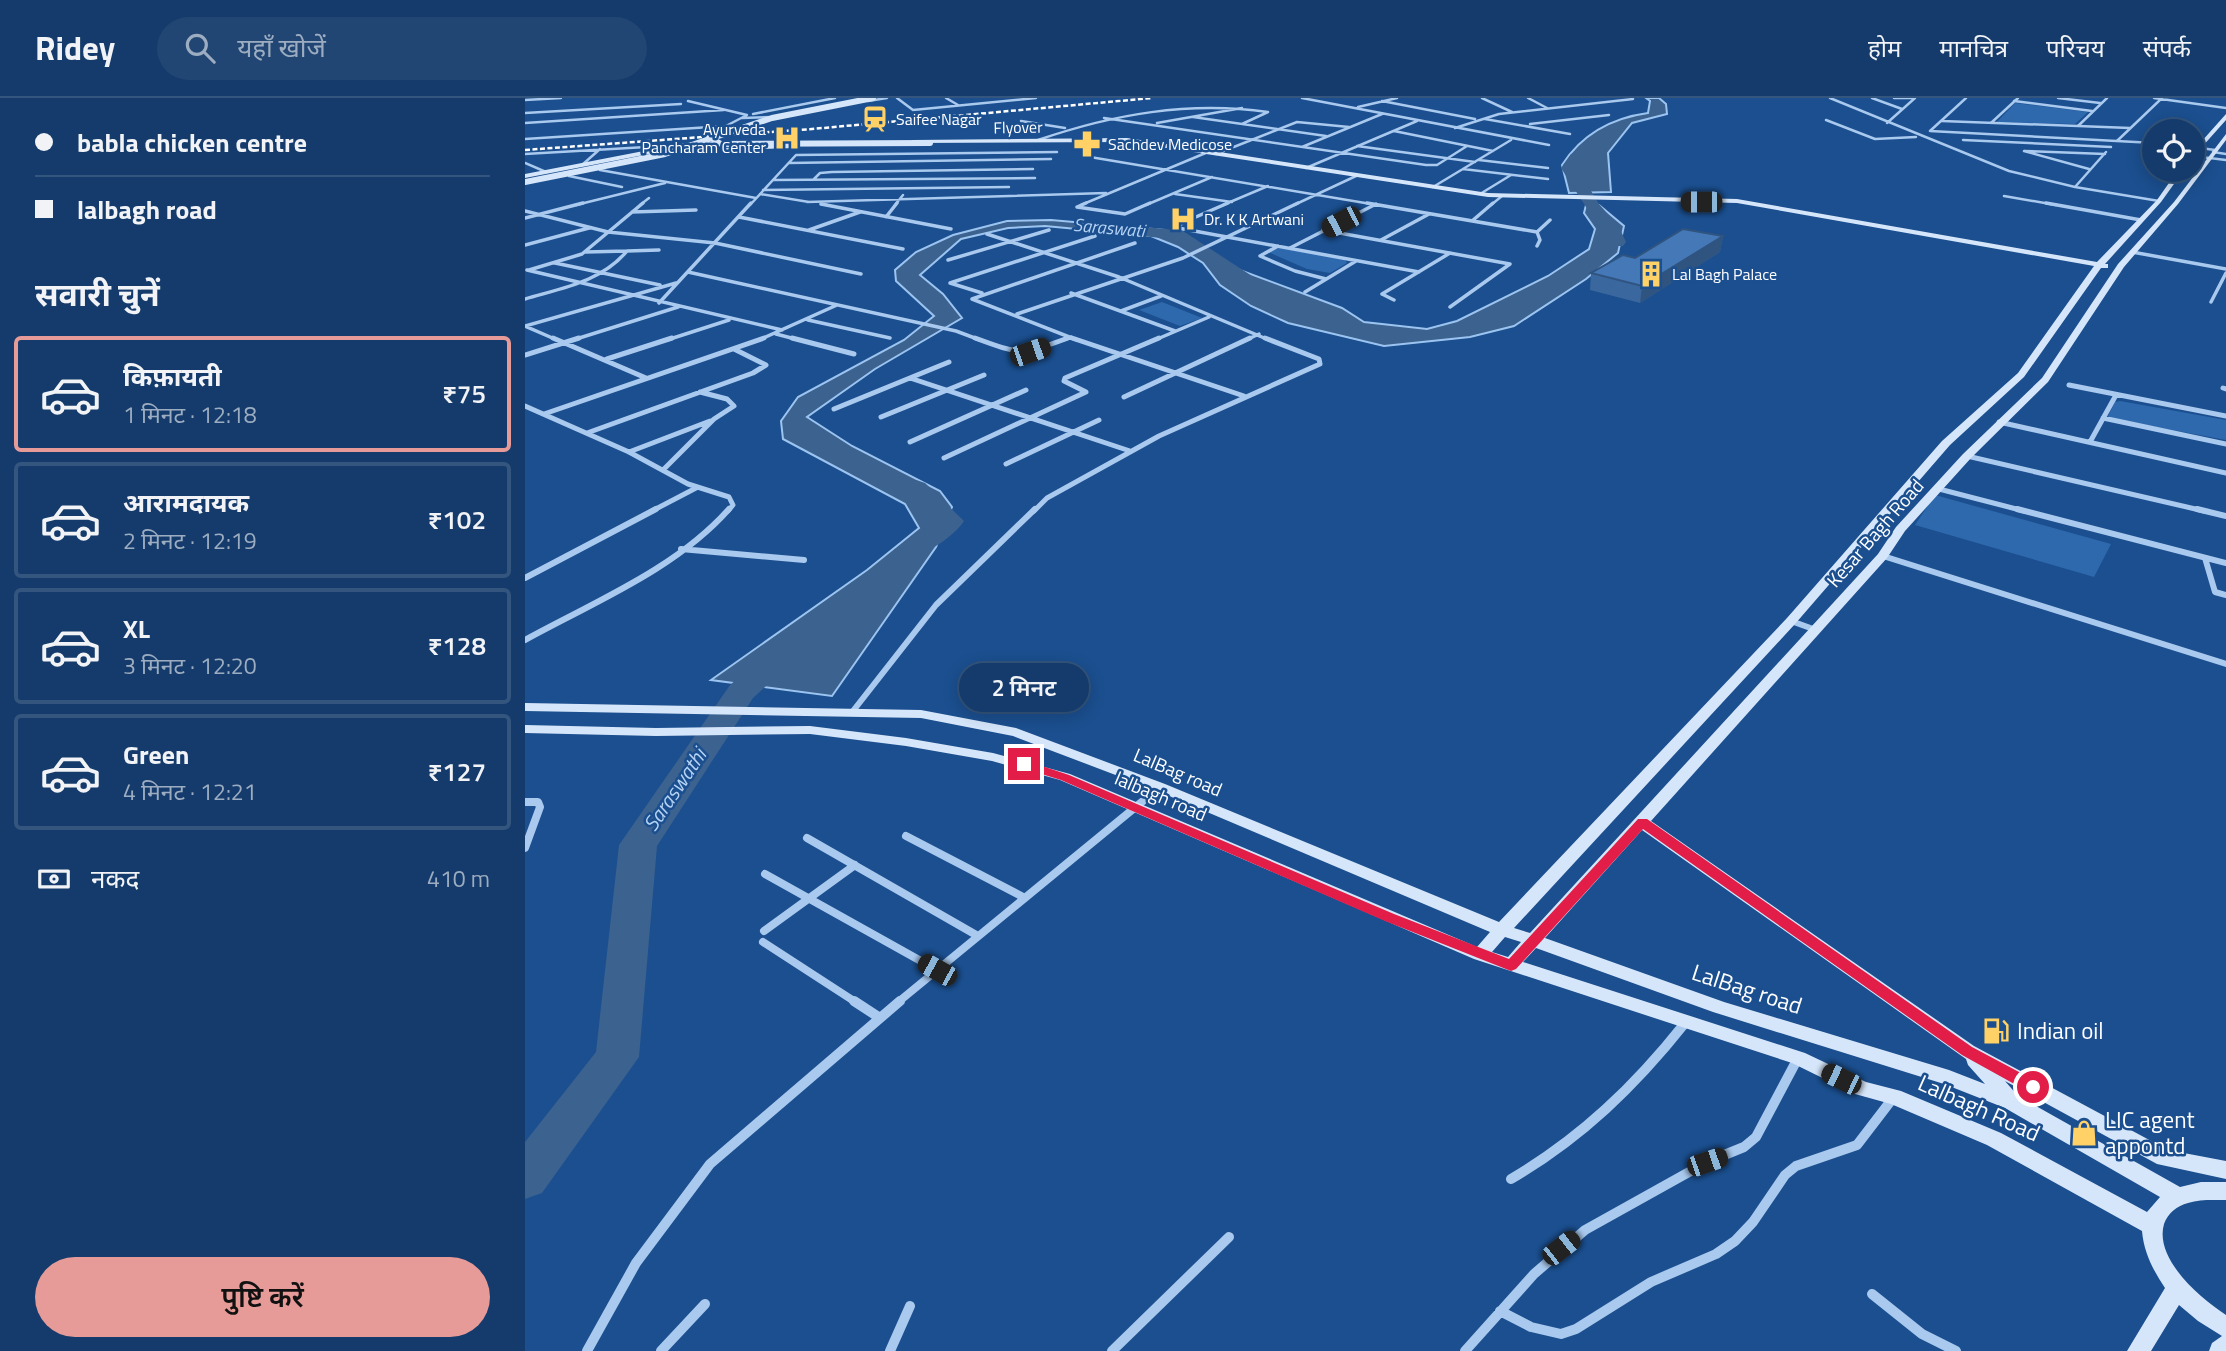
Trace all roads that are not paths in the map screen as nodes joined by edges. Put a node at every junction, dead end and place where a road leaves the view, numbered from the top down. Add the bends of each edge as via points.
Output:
1 (561, 98) edge
2 (695, 98) edge
3 (835, 98) edge
4 (861, 98) edge
5 (873, 98) edge
6 (887, 98) edge
7 (897, 98) edge
8 (946, 98) edge
9 (1036, 98) edge
10 (1302, 98) edge
11 (1397, 98) edge
12 (1482, 98) edge
13 (1528, 98) edge
14 (1830, 98) edge
15 (1872, 98) edge
16 (1894, 98) edge
17 (1915, 98) edge
18 (1966, 98) edge
19 (2058, 98) edge
20 (2107, 98) edge
21 (2154, 98) edge
22 (2162, 98) edge
23 (1633, 99) edge
24 (525, 100) edge
25 (2016, 100) edge
26 (1382, 101) junction
27 (688, 102) junction
28 (1188, 102) dead end
29 (1228, 103) dead end
30 (2100, 103) junction
31 (681, 104) junction
32 (958, 106) junction
33 (1249, 107) junction
34 (716, 108) junction
35 (1354, 108) junction
36 (1548, 108) junction
37 (2226, 108) edge
38 (1902, 109) junction
39 (724, 110) junction
40 (669, 111) junction
41 (2092, 111) junction
42 (1513, 112) junction
43 (525, 113) edge
44 (663, 114) junction
45 (1382, 114) junction
46 (747, 115) junction
47 (1609, 115) dead end
48 (2226, 116) edge
49 (1192, 117) junction
50 (742, 118) junction
51 (1104, 118) junction
52 (1478, 119) junction
53 (1826, 120) dead end
54 (525, 121) edge
55 (1021, 121) dead end
56 (1417, 121) junction
57 (1942, 121) junction
58 (1887, 123) junction
59 (1991, 123) junction
60 (1150, 124) junction
61 (1242, 124) junction
62 (1522, 125) junction
63 (726, 126) junction
64 (2078, 126) junction
65 (1349, 127) junction
66 (1454, 128) junction
67 (2130, 128) junction
68 (718, 129) dead end
69 (1069, 129) junction
70 (1278, 129) junction
71 (1392, 131) junction
72 (1930, 131) junction
73 (1984, 133) junction
74 (1570, 134) dead end
75 (1326, 136) junction
76 (2226, 136) edge
77 (1919, 137) junction
78 (2205, 138) edge
79 (525, 139) edge
80 (1963, 139) dead end
81 (2119, 139) junction
82 (714, 140) junction
83 (1038, 140) junction
84 (1066, 140) junction
85 (1253, 140) junction
86 (1512, 140) junction
87 (2002, 142) junction
88 (2142, 142) edge
89 (685, 145) junction
90 (941, 145) junction
91 (1549, 145) dead end
92 (1355, 146) junction
93 (1467, 146) junction
94 (1301, 147) junction
95 (2111, 147) junction
96 (600, 149) junction
97 (2205, 150) edge
98 (1493, 151) junction
99 (1057, 152) dead end
100 (1208, 152) junction
101 (934, 153) junction
102 (1216, 153) junction
103 (1341, 153) junction
104 (2212, 153) junction
105 (525, 154) edge
106 (2105, 154) junction
107 (2205, 154) edge
108 (2226, 154) edge
109 (1199, 156) junction
110 (1090, 157) dead end
111 (1447, 158) junction
112 (1051, 159) dead end
113 (2226, 160) edge
114 (929, 161) junction
115 (1476, 161) junction
116 (525, 163) edge
117 (789, 163) junction
118 (582, 164) junction
119 (1307, 168) junction
120 (1548, 168) dead end
121 (1033, 169) dead end
122 (1166, 169) junction
123 (1463, 169) junction
124 (2089, 169) junction
125 (600, 170) junction
126 (923, 170) junction
127 (545, 172) junction
128 (1511, 175) junction
129 (569, 176) junction
130 (1213, 176) junction
131 (1353, 177) junction
132 (916, 178) junction
133 (1035, 178) dead end
134 (814, 179) junction
135 (1548, 179) dead end
136 (525, 180) edge
137 (773, 180) junction
138 (669, 182) junction
139 (2172, 182) edge
140 (1269, 186) junction
141 (622, 187) dead end
142 (1009, 187) dead end
143 (1433, 187) junction
144 (2075, 187) junction
145 (908, 189) junction
146 (1106, 193) junction
147 (760, 194) junction
148 (1173, 194) junction
149 (1320, 194) junction
150 (1480, 194) junction
151 (2004, 196) dead end
152 (649, 198) dead end
153 (901, 198) junction
154 (1500, 198) junction
155 (2159, 201) junction
156 (807, 202) junction
157 (1233, 202) junction
158 (1377, 204) junction
159 (696, 210) dead end
160 (525, 211) edge
161 (632, 212) junction
162 (861, 212) junction
163 (1429, 213) junction
164 (540, 214) junction
165 (739, 217) junction
166 (886, 217) junction
167 (525, 218) edge
168 (1550, 219) dead end
169 (2141, 220) junction
170 (1472, 221) junction
171 (590, 228) junction
172 (951, 229) dead end
173 (808, 230) junction
174 (1049, 230) dead end
175 (1324, 230) junction
176 (608, 232) junction
177 (1537, 232) junction
178 (987, 234) dead end
179 (1094, 236) dead end
180 (1229, 237) junction
181 (1380, 240) junction
182 (1010, 242) junction
183 (715, 243) junction
184 (1135, 243) dead end
185 (525, 245) edge
186 (1279, 246) junction
187 (1538, 246) dead end
188 (1290, 248) junction
189 (903, 249) dead end
190 (659, 250) dead end
191 (627, 251) junction
192 (1041, 251) junction
193 (586, 252) junction
194 (2132, 252) junction
195 (1450, 253) junction
196 (948, 260) dead end
197 (1357, 260) junction
198 (554, 263) junction
199 (1076, 263) junction
200 (2097, 268) junction
201 (526, 271) edge
202 (688, 271) junction
203 (2226, 271) edge
204 (1419, 272) junction
205 (2118, 272) junction
206 (604, 273) junction
207 (861, 274) dead end
208 (1119, 277) junction
209 (1326, 279) junction
210 (678, 282) junction
211 (578, 283) junction
212 (664, 286) junction
213 (1305, 292) dead end
214 (982, 293) junction
215 (1071, 293) junction
216 (628, 295) junction
217 (1161, 296) junction
218 (525, 299) edge
219 (1394, 300) dead end
220 (2211, 302) dead end
221 (659, 303) junction
222 (837, 305) junction
223 (678, 307) junction
224 (1450, 307) dead end
225 (1121, 312) junction
226 (1016, 314) junction
227 (1209, 317) junction
228 (732, 319) junction
229 (807, 320) junction
230 (525, 326) edge
231 (783, 331) junction
232 (1175, 332) junction
233 (776, 334) junction
234 (1259, 334) junction
235 (1072, 337) junction
236 (890, 338) dead end
237 (564, 342) junction
238 (734, 349) junction
239 (855, 354) dead end
240 (525, 355) edge
241 (1118, 356) junction
242 (606, 360) junction
243 (949, 362) dead end
244 (1175, 374) junction
245 (983, 375) dead end
246 (910, 378) junction
247 (647, 379) junction
248 (2069, 385) dead end
249 (946, 390) junction
250 (1026, 390) dead end
251 (699, 392) junction
252 (2116, 395) junction
253 (1244, 396) junction
254 (1124, 397) dead end
255 (991, 405) junction
256 (525, 406) edge
257 (834, 409) dead end
258 (544, 414) junction
259 (881, 416) dead end
260 (2226, 416) edge
261 (2103, 418) junction
262 (714, 419) junction
263 (1031, 419) junction
264 (1099, 420) dead end
265 (1999, 422) junction
266 (1076, 431) junction
267 (587, 433) junction
268 (910, 442) dead end
269 (2090, 442) junction
270 (2226, 444) edge
271 (629, 452) junction
272 (1130, 452) junction
273 (1967, 456) junction
274 (944, 458) dead end
275 (1006, 464) dead end
276 (663, 470) junction
277 (2226, 473) edge
278 (696, 488) junction
279 (1939, 489) junction
280 (2226, 516) edge
281 (680, 549) junction
282 (1883, 556) junction
283 (2205, 558) junction
284 (804, 560) dead end
285 (2226, 563) edge
286 (525, 578) edge
287 (2226, 595) edge
288 (1791, 621) junction
289 (1816, 630) junction
290 (525, 640) edge
291 (2226, 664) edge
292 (525, 706) edge
293 (853, 711) junction
294 (525, 729) edge
295 (1160, 787) junction
296 (525, 802) edge
297 (1134, 807) junction
298 (1642, 822) junction
299 (906, 836) dead end
300 (807, 838) dead end
301 (525, 848) edge
302 (855, 864) junction
303 (765, 874) dead end
304 (1025, 898) junction
305 (809, 899) junction
306 (1502, 930) junction
307 (764, 931) dead end
308 (978, 936) junction
309 (1533, 940) junction
310 (763, 942) dead end
311 (1479, 955) junction
312 (1511, 965) junction
313 (937, 970) junction
314 (880, 1018) junction
315 (1685, 1023) junction
316 (1967, 1051) junction
317 (1798, 1058) junction
318 (1894, 1097) junction
319 (2012, 1101) junction
320 (2226, 1170) edge
321 (1511, 1179) dead end
322 (2226, 1191) edge
323 (2176, 1195) junction
324 (2153, 1226) junction
325 (1229, 1237) dead end
326 (2177, 1288) junction
327 (1872, 1294) dead end
328 (705, 1304) dead end
329 (910, 1306) dead end
330 (1500, 1311) junction
331 (2226, 1327) edge
332 (2226, 1345) edge
333 (587, 1351) edge
334 (661, 1351) edge
335 (890, 1351) edge
336 (1112, 1351) edge
337 (1465, 1351) edge
338 (1955, 1351) edge
339 (2138, 1351) edge
340 (2220, 1351) edge

1 - 24 street
2 - 27 street
3 - 46 street
4 - 136 main road, bridge via 770,115 686,145
5 - 82 main road, bridge via 772,118
6 - 50 street via 786,117
7 - 32 street via 913,110
8 - 32 street
9 - 32 street
10 - 35 street
11 - 26 street
12 - 42 street
13 - 36 street
14 - 58 street
15 - 38 street
16 - 17 street
17 - 38 street
18 - 57 street
19 - 30 street
20 - 30 street
21 - 22 street
22 - 37 street
22 - 67 street
23 - 36 street
25 - 41 street
25 - 59 street
26 - 35 street
26 - 52 street
27 - 31 street
27 - 34 street
28 - 51 street
29 - 33 street
30 - 41 street
31 - 40 street
31 - 43 street
33 - 49 street
33 - 61 street via 1268,113
34 - 39 street
34 - 40 street
35 - 45 street
36 - 42 street
38 - 58 street
39 - 44 street
39 - 46 street
40 - 44 street
40 - 54 street
41 - 64 street
42 - 52 street
44 - 54 street
45 - 56 street
45 - 65 street
46 - 50 street
47 - 62 street
48 - 78 main road
49 - 60 street
49 - 61 street
50 - 63 street
51 - 60 street
51 - 69 street
52 - 62 street
52 - 66 street
53 - 77 street via 1875,139
55 - 69 street
56 - 66 street
56 - 71 street
57 - 59 street
57 - 72 street
58 - 77 street
59 - 64 street
60 - 85 street
61 - 70 street
62 - 74 street
63 - 68 street
63 - 79 street
64 - 67 street
65 - 70 street via 1302,121
65 - 75 street
66 - 86 street
67 - 81 street
69 - 83 street
70 - 75 street
70 - 85 street
71 - 92 street
71 - 93 street
72 - 73 street
72 - 77 street
73 - 81 street
73 - 87 street
75 - 94 street
76 - 104 main road, Kesar Bagh Road
77 - 144 street via 2009,171
80 - 87 street
81 - 88 street
81 - 95 street
82 - 84 main road, Flyover, bridge via 721,144
82 - 136 main road, bridge via 665,154
83 - 84 main road
83 - 89 main road
84 - 90 main road
84 - 100 main road via 1127,140
84 - 109 main road via 1129,144
85 - 94 street
85 - 102 street
86 - 91 street
86 - 98 street
87 - 95 street
89 - 96 street
89 - 118 main road
90 - 101 street
90 - 125 main road via 710,148
92 - 103 street
92 - 111 street
93 - 98 street
93 - 111 street
94 - 103 street
95 - 106 street
96 - 105 street
96 - 118 street
97 - 104 street
98 - 115 street
99 - 101 street
100 - 102 main road
100 - 109 street
101 - 114 street
101 - 117 street via 796,155
102 - 119 main road
103 - 111 street via 1431,166
103 - 119 street
104 - 107 street
104 - 108 street
104 - 113 street
104 - 194 main road, Kesar Bagh Road via 2176,204
106 - 124 street
106 - 124 street via 2024,151
109 - 122 street
109 - 131 main road
110 - 122 street
111 - 115 street
112 - 114 street
114 - 117 street
114 - 126 street
115 - 120 street
115 - 123 street
116 - 127 street
117 - 137 street
118 - 127 main road
119 - 131 main road
121 - 126 street
122 - 130 street
122 - 146 street
123 - 128 street
123 - 143 street
124 - 144 street
125 - 129 main road
125 - 138 street
126 - 132 street
126 - 134 street via 824,172
127 - 136 main road
128 - 135 street
128 - 150 street
129 - 136 main road
129 - 141 street
130 - 140 street
130 - 148 street
131 - 143 main road
131 - 149 street
131 - 154 main road
132 - 133 street
132 - 134 street
132 - 145 street
134 - 137 street
137 - 147 street
138 - 147 street
138 - 164 street
139 - 155 main road, Kesar Bagh Road
140 - 149 street
140 - 157 street
142 - 145 street
143 - 150 main road
144 - 155 street
145 - 147 street
145 - 153 street
146 - 148 street via 1077,207 1125,214
146 - 153 street
147 - 156 street
147 - 165 street
148 - 157 street
149 - 158 street
149 - 180 street
150 - 154 main road
151 - 169 street
152 - 161 street
153 - 156 street
153 - 166 street
154 - 170 street
154 - 200 main road via 1743,206
155 - 169 main road, Kesar Bagh Road
156 - 162 street
157 - 180 street via 1178,228
158 - 163 street
158 - 175 street
159 - 161 street
160 - 164 street
161 - 176 street
162 - 166 street
162 - 173 street
163 - 170 street
163 - 181 street
164 - 167 street
164 - 171 street
165 - 173 street
165 - 183 street
166 - 172 street
168 - 177 street
169 - 200 main road, Kesar Bagh Road
170 - 177 street
171 - 176 street
171 - 185 street
173 - 189 street
174 - 182 street
175 - 181 street
175 - 188 street
176 - 183 street
176 - 193 street
177 - 187 street
178 - 182 street
179 - 192 street
180 - 186 street
180 - 208 street via 1184,258
181 - 195 street
182 - 192 street
182 - 196 street
183 - 202 street
183 - 207 street
184 - 199 street
186 - 188 street
186 - 209 street via 1260,256
188 - 197 street
190 - 191 street
191 - 193 street
191 - 206 street
192 - 199 street
192 - 214 street via 950,283
193 - 198 street
194 - 203 street
194 - 205 main road, Kesar Bagh Road
195 - 204 street
195 - 224 street via 1510,264
197 - 204 street
197 - 209 street
198 - 201 street
198 - 206 street
199 - 208 street
199 - 214 street
200 - 205 main road
200 - 288 main road, Kesar Bagh Road via 2021,375 1946,443
201 - 211 street
202 - 210 street
202 - 222 street
203 - 220 street
204 - 219 street via 1383,294
205 - 265 main road, Kesar Bagh Road via 2045,380
206 - 211 street
206 - 212 street
208 - 215 street
208 - 217 street
209 - 213 street
210 - 212 street
210 - 221 street
211 - 216 street
211 - 218 street
212 - 216 street
214 - 226 street via 974,302
215 - 225 street
215 - 226 street
216 - 221 street
216 - 230 street
217 - 225 street
217 - 227 street
221 - 223 street
222 - 229 street
222 - 235 street via 956,331 1015,353
223 - 228 street
223 - 237 street
225 - 232 street
226 - 235 street
227 - 232 street
227 - 234 street
228 - 231 street
228 - 242 street
229 - 231 street
229 - 236 street
230 - 237 street
231 - 233 street
232 - 241 street
233 - 238 street
233 - 239 street
234 - 244 street
234 - 253 street via 1319,359 1320,364
235 - 241 street
237 - 240 street
237 - 242 street
238 - 247 street
238 - 251 street via 766,365
241 - 244 street
241 - 263 street via 1065,378 1086,392
242 - 247 street
243 - 246 street
244 - 253 street
244 - 254 street
245 - 249 street
246 - 249 street
246 - 257 street
247 - 258 street
248 - 252 street
249 - 255 street
249 - 259 street
250 - 255 street
251 - 262 street via 733,402 734,406
251 - 267 street
252 - 260 street
252 - 261 street
253 - 272 street
255 - 263 street
255 - 268 street
256 - 258 street
258 - 267 street
261 - 269 street
261 - 270 street
262 - 271 street
262 - 276 street
263 - 266 street
263 - 274 street
264 - 266 street
265 - 269 street
265 - 273 main road, Kesar Bagh Road
266 - 272 street
266 - 275 street
267 - 271 street
269 - 277 street
271 - 276 street
272 - 293 street via 1033,510 929,613
273 - 279 main road, Kesar Bagh Road
273 - 280 street
276 - 278 street
278 - 281 street via 729,497 733,505 726,516
278 - 286 street
279 - 282 main road, Kesar Bagh Road via 1900,529
279 - 283 street
281 - 284 street
281 - 290 street
282 - 289 main road, Kesar Bagh Road
282 - 291 street
283 - 285 street
283 - 287 street via 2214,592
288 - 289 street
288 - 306 main road, Kesar Bagh Road
289 - 298 main road, Kesar Bagh Road
292 - 293 main road, LalBag road
293 - 295 main road, LalBag road via 921,714 1016,732
294 - 297 main road, lalbagh road via 810,730 907,742 1024,764
295 - 297 street
295 - 306 main road, LalBag road
296 - 301 street via 538,802 540,807
297 - 304 street
297 - 311 main road, lalbagh road
298 - 309 main road, Kesar Bagh Road
298 - 316 main road
299 - 304 street
300 - 302 street
302 - 305 street
302 - 308 street
303 - 305 street
304 - 308 street
305 - 307 street
305 - 313 street
306 - 309 main road, LalBag road
306 - 311 main road, Kesar Bagh Road
308 - 313 street
309 - 312 main road, Kesar Bagh Road
309 - 319 main road, LalBag road via 1719,1007
310 - 314 street
311 - 312 main road, lalbagh road
312 - 315 main road, lalbagh road
313 - 314 street
314 - 333 street via 710,1164 636,1263
315 - 317 main road, lalbagh road
315 - 321 street via 1650,1067 1598,1119 1554,1155
316 - 319 main road
316 - 320 main road via 2164,1158
317 - 318 main road, lalbagh road via 1862,1089
317 - 330 street via 1750,1142 1585,1230 1561,1248
318 - 324 main road, Lalbagh Road via 1994,1139
318 - 330 street via 1857,1145 1795,1166 1753,1222 1716,1254 1651,1282 1561,1334 1531,1327
319 - 323 main road
322 - 323 main road via 2199,1189
323 - 324 main road via 2160,1208
324 - 326 main road via 2162,1266
325 - 336 street
326 - 331 main road
326 - 339 main road
327 - 338 street via 1922,1334
328 - 334 street
329 - 335 street
330 - 337 street
332 - 340 main road

